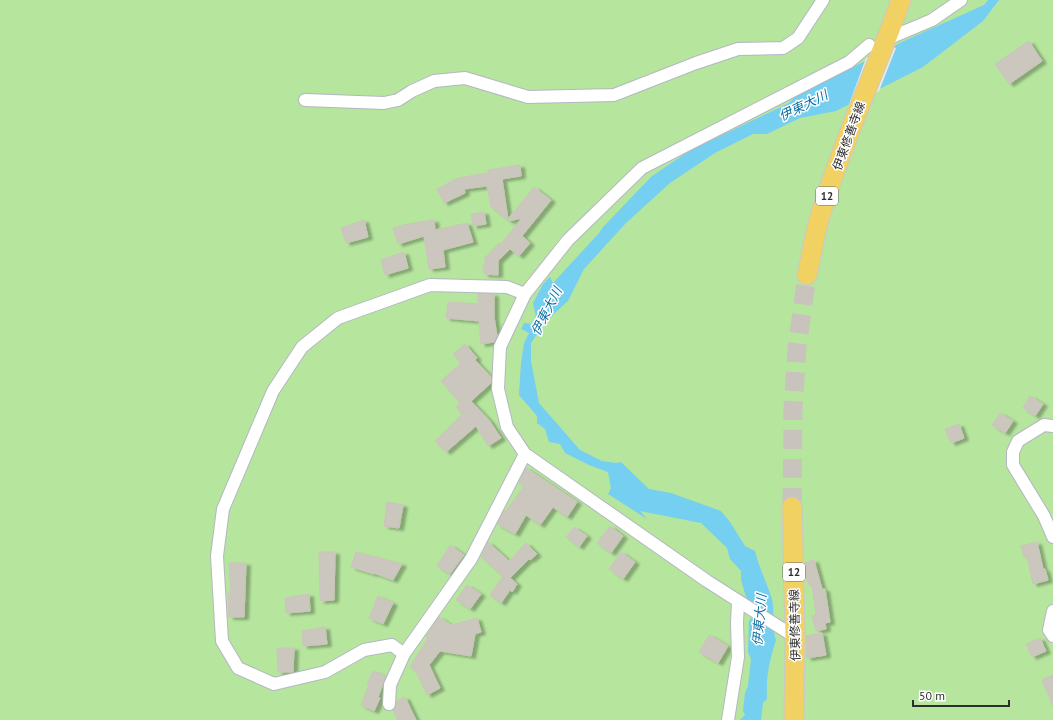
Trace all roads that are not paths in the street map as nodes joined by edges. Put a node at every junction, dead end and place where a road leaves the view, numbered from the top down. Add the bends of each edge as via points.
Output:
1 (823, 0) edge
2 (901, 0) edge
3 (961, 0) edge
4 (887, 39) junction
5 (874, 51) junction
6 (305, 100) dead end
7 (807, 275) tunnel mouth
8 (526, 294) junction
9 (1053, 426) edge
10 (526, 454) junction
11 (792, 507) tunnel mouth
12 (1053, 537) edge
13 (738, 602) junction
14 (1053, 611) edge
15 (1053, 636) edge
16 (795, 637) junction
17 (404, 654) junction
18 (389, 704) dead end
19 (728, 720) edge
20 (794, 720) edge

1 - 6 street via 798,38 783,48 738,49 614,95 528,97 465,78 434,81 398,100 384,103
2 - 4 main road, 伊東修善寺線 / 12
3 - 4 street via 932,20
4 - 5 main road, 伊東修善寺線 / 12
5 - 7 main road, 伊東修善寺線 / 12 via 822,210
5 - 8 street via 642,168 568,240
8 - 10 street via 500,347 498,389 507,427
8 - 17 street via 506,287 430,285 338,318 302,347 273,391 224,509 217,556 222,641 238,668 274,684 325,672 364,650 392,645
9 - 12 street via 1044,425 1018,441 1013,452 1013,465 1044,516
10 - 13 street
10 - 17 street via 471,559
11 - 16 main road, 伊東修善寺線 / 12
13 - 16 street
13 - 19 street via 738,657
14 - 15 street via 1049,630
16 - 20 main road, 伊東修善寺線 / 12
17 - 18 street via 390,685

